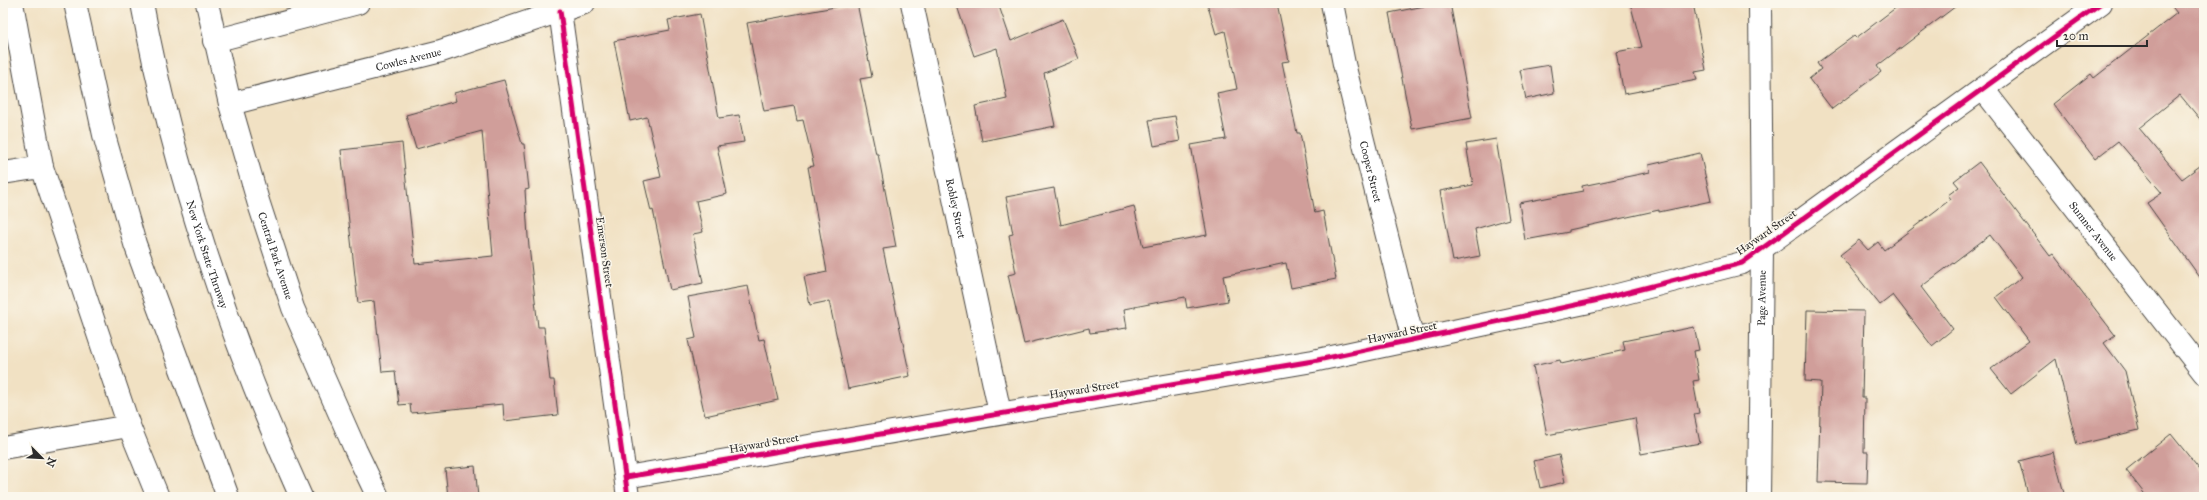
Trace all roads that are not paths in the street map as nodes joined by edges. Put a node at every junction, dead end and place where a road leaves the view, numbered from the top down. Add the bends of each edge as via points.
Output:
1 (12, 3) edge
2 (75, 3) edge
3 (142, 3) edge
4 (207, 3) edge
5 (358, 3) edge
6 (584, 3) edge
7 (912, 3) edge
8 (1332, 3) edge
9 (1760, 3) edge
10 (2101, 3) edge
11 (560, 11) junction
12 (214, 41) junction
13 (1983, 89) junction
14 (230, 104) junction
15 (42, 167) junction
16 (3, 173) edge
17 (1762, 249) junction
18 (1413, 340) junction
19 (2204, 373) edge
20 (1000, 413) junction
21 (129, 426) junction
22 (3, 448) edge
23 (627, 487) edge
24 (225, 493) edge
25 (158, 497) edge
26 (301, 497) edge
27 (378, 497) edge
28 (1759, 497) edge

1 - 15 main road
2 - 24 main road via 104,135 135,244
3 - 26 main road, New York State Thruway via 173,137 203,242 242,353
4 - 12 main road, Central Park Avenue
5 - 12 main road
6 - 11 main road, Cowles Avenue
7 - 20 main road, Robley Street
8 - 18 main road, Cooper Street via 1344,64
9 - 17 main road, Page Avenue
10 - 13 main road, Hayward Street
11 - 14 main road, Cowles Avenue via 441,51
11 - 23 main road, Emerson Street
12 - 14 main road, Central Park Avenue
13 - 17 main road, Hayward Street
13 - 19 main road, Sumner Avenue
14 - 27 main road, Central Park Avenue via 293,308
15 - 16 main road
15 - 21 main road
17 - 18 main road, Hayward Street via 1742,263 1594,301
17 - 28 main road, Page Avenue
18 - 20 main road, Hayward Street via 1313,361
20 - 23 main road, Hayward Street
21 - 22 main road
21 - 25 main road

